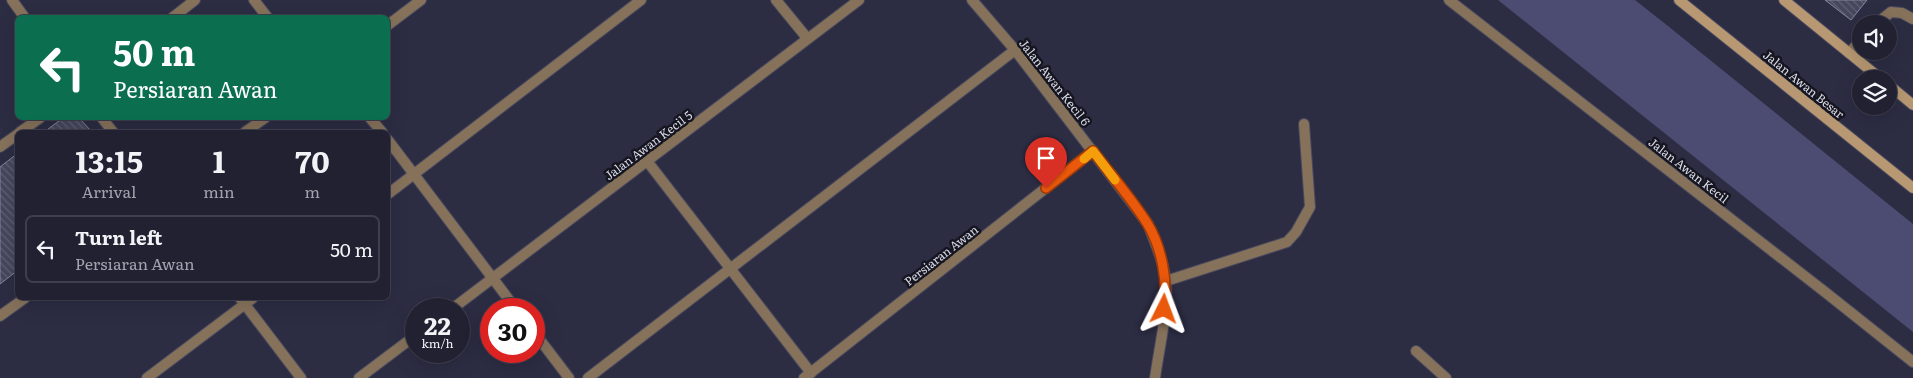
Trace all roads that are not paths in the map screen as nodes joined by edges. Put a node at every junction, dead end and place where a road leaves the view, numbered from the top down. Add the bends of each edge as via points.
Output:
1 (12, 0) edge
2 (195, 0) edge
3 (254, 0) edge
4 (421, 0) edge
5 (641, 0) edge
6 (776, 0) edge
7 (858, 0) edge
8 (972, 0) edge
9 (1449, 0) edge
10 (1679, 0) edge
11 (1784, 0) edge
12 (23, 15) edge
13 (176, 15) edge
14 (266, 15) edge
15 (1888, 15) edge
16 (1913, 19) edge
17 (390, 23) edge
18 (807, 38) junction
19 (1015, 50) junction
20 (1852, 50) edge
21 (1849, 53) junction
22 (1870, 70) edge
23 (1897, 92) edge
24 (1913, 105) edge
25 (37, 120) edge
26 (104, 120) edge
27 (261, 120) edge
28 (372, 120) edge
29 (1304, 124) dead end
30 (23, 130) edge
31 (111, 130) edge
32 (247, 130) edge
33 (380, 130) edge
34 (15, 136) edge
35 (390, 143) edge
36 (0, 147) edge
37 (1093, 151) junction
38 (647, 161) junction
39 (413, 174) junction
40 (1913, 188) edge
41 (390, 192) edge
42 (730, 269) junction
43 (493, 278) junction
44 (1166, 281) junction
45 (467, 298) edge
46 (508, 298) edge
47 (22, 300) edge
48 (246, 300) edge
49 (0, 316) edge
50 (405, 343) edge
51 (545, 347) edge
52 (1416, 351) dead end
53 (1913, 362) edge
54 (808, 375) edge
55 (148, 378) edge
56 (301, 378) edge
57 (359, 378) edge
58 (568, 378) edge
59 (588, 378) edge
60 (1155, 378) edge
61 (1446, 378) edge

1 - 12 street
2 - 13 street
3 - 14 street
4 - 17 street
5 - 39 street
6 - 18 street
7 - 18 street, Jalan Awan Kecil 5
8 - 19 street, Jalan Awan Kecil 6
9 - 53 street, Jalan Awan Kecil
10 - 40 main road, Jalan Awan Besar
11 - 21 main road
15 - 16 street via 1902,13
18 - 38 street, Jalan Awan Kecil 5
19 - 37 street, Jalan Awan Kecil 6
19 - 42 street
20 - 21 street
21 - 22 main road
23 - 24 main road
25 - 30 street
26 - 31 street
27 - 32 street
28 - 33 street
29 - 44 street via 1310,207 1296,232 1287,242
34 - 36 street
35 - 39 street
37 - 44 street, Jalan Awan Kecil 6 via 1148,224
37 - 54 street, Persiaran Awan
38 - 42 street
38 - 43 street, Jalan Awan Kecil 5
39 - 41 street
39 - 43 street
42 - 54 street
42 - 59 street
43 - 45 street, Jalan Awan Kecil 5
43 - 46 street
44 - 60 street, Jalan Awan Kecil 6
47 - 49 street
48 - 55 street
48 - 56 street
50 - 57 street
51 - 58 street
52 - 61 street

